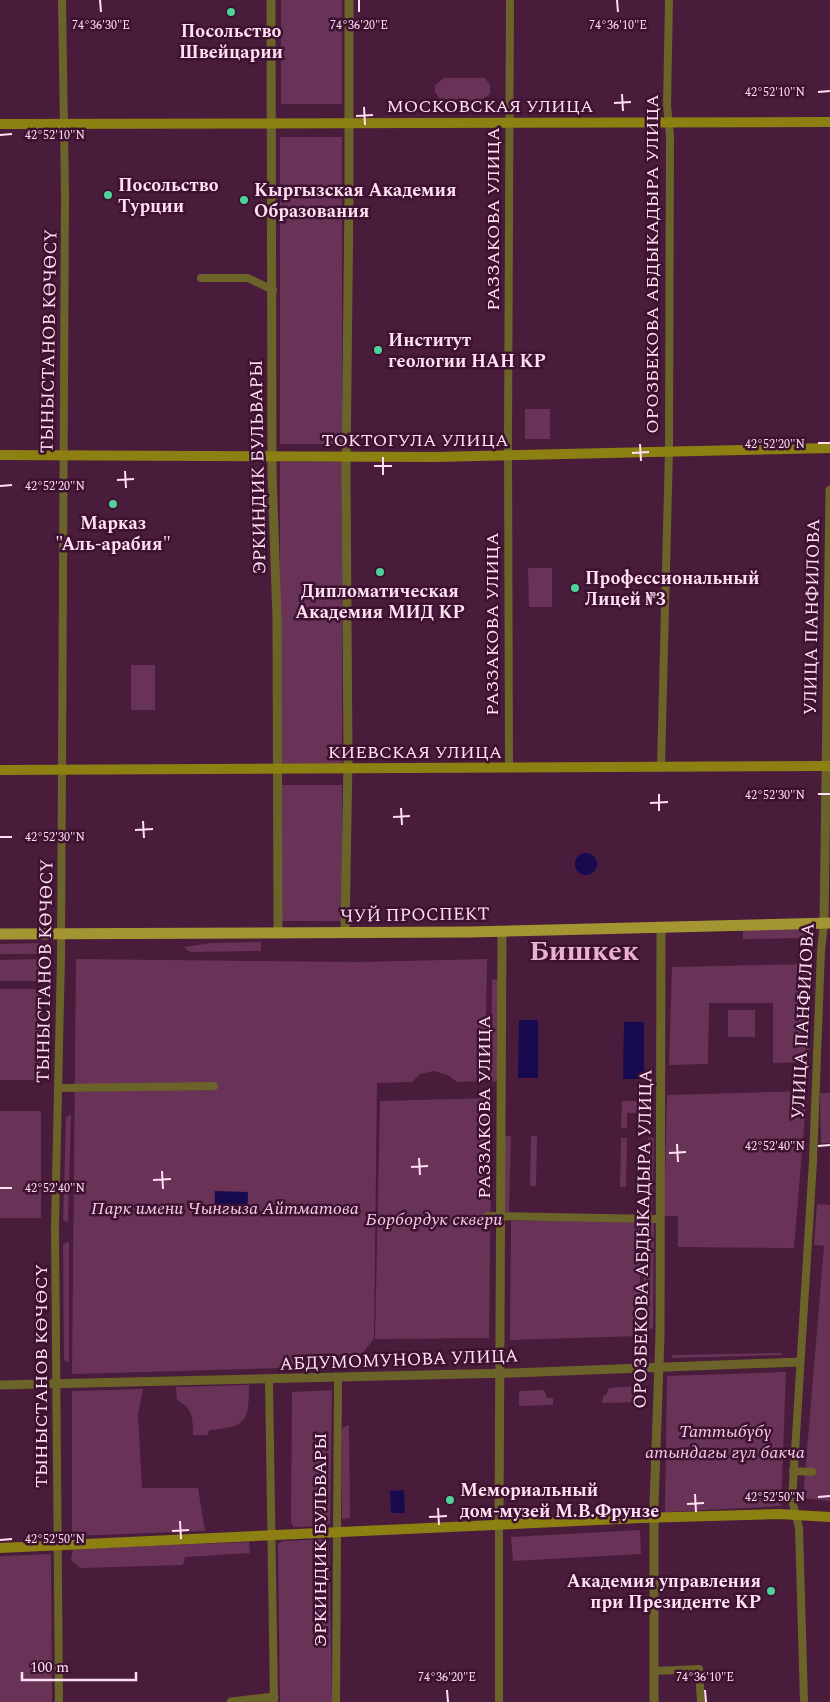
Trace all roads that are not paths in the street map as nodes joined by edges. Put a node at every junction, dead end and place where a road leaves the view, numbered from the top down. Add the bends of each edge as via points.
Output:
1 (62, 0) edge
2 (271, 0) edge
3 (348, 0) edge
4 (510, 0) edge
5 (669, 0) edge
6 (349, 122) junction
7 (510, 122) junction
8 (669, 122) junction
9 (830, 122) edge
10 (271, 123) junction
11 (0, 124) edge
12 (64, 124) junction
13 (201, 278) dead end
14 (272, 290) junction
15 (830, 448) edge
16 (669, 450) junction
17 (0, 455) edge
18 (62, 455) junction
19 (272, 456) junction
20 (508, 456) junction
21 (346, 457) junction
22 (830, 490) edge
23 (828, 766) edge
24 (661, 767) junction
25 (348, 768) junction
26 (509, 768) junction
27 (277, 769) junction
28 (0, 770) edge
29 (62, 770) junction
30 (827, 923) edge
31 (661, 928) junction
32 (502, 932) junction
33 (61, 933) junction
34 (0, 934) edge
35 (278, 934) junction
36 (345, 934) junction
37 (214, 1086) dead end
38 (58, 1088) junction
39 (488, 1216) dead end
40 (500, 1216) junction
41 (659, 1218) junction
42 (799, 1362) junction
43 (657, 1367) junction
44 (499, 1373) junction
45 (338, 1377) junction
46 (269, 1380) junction
47 (56, 1384) junction
48 (0, 1386) edge
49 (793, 1471) junction
50 (812, 1472) dead end
51 (795, 1514) junction
52 (830, 1517) edge
53 (654, 1518) junction
54 (499, 1524) junction
55 (335, 1532) junction
56 (272, 1535) junction
57 (57, 1544) junction
58 (0, 1548) edge
59 (655, 1671) junction
60 (274, 1699) edge
61 (60, 1702) edge
62 (231, 1702) edge
63 (336, 1702) edge
64 (499, 1702) edge
65 (654, 1702) edge
66 (701, 1702) edge
67 (804, 1702) edge

1 - 12 street, ТЫНЫСТАНОВ КӨЧӨСҮ
2 - 10 street, ЭРКИНДИК БУЛЬВАРЫ
3 - 6 street
4 - 7 street, РАЗЗАКОВА УЛИЦА
5 - 8 street, ОРОЗБЕКОВА АБДЫКАДЫРА УЛИЦА
6 - 7 main road, МОСКОВСКАЯ УЛИЦА
6 - 10 main road, МОСКОВСКАЯ УЛИЦА
6 - 21 street
7 - 8 main road, МОСКОВСКАЯ УЛИЦА
7 - 20 street, РАЗЗАКОВА УЛИЦА
8 - 9 main road, МОСКОВСКАЯ УЛИЦА
8 - 16 street, ОРОЗБЕКОВА АБДЫКАДЫРА УЛИЦА
10 - 12 main road, МОСКОВСКАЯ УЛИЦА
10 - 14 street, ЭРКИНДИК БУЛЬВАРЫ
11 - 12 main road, МОСКОВСКАЯ УЛИЦА
12 - 18 street, ТЫНЫСТАНОВ КӨЧӨСҮ
13 - 14 street via 248,278
14 - 19 street, ЭРКИНДИК БУЛЬВАРЫ
15 - 16 main road, ТОКТОГУЛА УЛИЦА
16 - 20 main road, ТОКТОГУЛА УЛИЦА
16 - 24 street, ОРОЗБЕКОВА АБДЫКАДЫРА УЛИЦА
17 - 18 main road, ТОКТОГУЛА УЛИЦА
18 - 19 main road, ТОКТОГУЛА УЛИЦА
18 - 29 street, ТЫНЫСТАНОВ КӨЧӨСҮ
19 - 21 main road, ТОКТОГУЛА УЛИЦА
19 - 27 street, ЭРКИНДИК БУЛЬВАРЫ
20 - 21 main road, ТОКТОГУЛА УЛИЦА
20 - 26 street, РАЗЗАКОВА УЛИЦА
21 - 25 street
22 - 23 street, УЛИЦА ПАНФИЛОВА
23 - 24 main road, КИЕВСКАЯ УЛИЦА
23 - 30 street, УЛИЦА ПАНФИЛОВА
24 - 26 main road, КИЕВСКАЯ УЛИЦА
25 - 26 main road, КИЕВСКАЯ УЛИЦА
25 - 27 main road, КИЕВСКАЯ УЛИЦА
25 - 36 street
27 - 29 main road, КИЕВСКАЯ УЛИЦА
27 - 35 street, ЭРКИНДИК БУЛЬВАРЫ
28 - 29 main road, КИЕВСКАЯ УЛИЦА
29 - 33 street, ТЫНЫСТАНОВ КӨЧӨСҮ
30 - 31 main road, ЧУЙ ПРОСПЕКТ
30 - 42 street, УЛИЦА ПАНФИЛОВА via 821,951 813,1161
31 - 32 main road, ЧУЙ ПРОСПЕКТ
31 - 41 street, ОРОЗБЕКОВА АБДЫКАДЫРА УЛИЦА
32 - 36 main road, ЧУЙ ПРОСПЕКТ
32 - 40 street, РАЗЗАКОВА УЛИЦА
33 - 34 main road, ЧУЙ ПРОСПЕКТ
33 - 35 main road, ЧУЙ ПРОСПЕКТ
33 - 38 street, ТЫНЫСТАНОВ КӨЧӨСҮ
35 - 36 main road, ЧУЙ ПРОСПЕКТ
37 - 38 street
38 - 47 street, ТЫНЫСТАНОВ КӨЧӨСҮ
39 - 40 street
40 - 41 street
40 - 44 street, РАЗЗАКОВА УЛИЦА
41 - 43 street, ОРОЗБЕКОВА АБДЫКАДЫРА УЛИЦА via 660,1335
42 - 43 street, АБДУМОМУНОВА УЛИЦА
42 - 49 street, УЛИЦА ПАНФИЛОВА
43 - 44 street, АБДУМОМУНОВА УЛИЦА
43 - 53 street, ОРОЗБЕКОВА АБДЫКАДЫРА УЛИЦА
44 - 45 street, АБДУМОМУНОВА УЛИЦА
44 - 54 street, РАЗЗАКОВА УЛИЦА
45 - 46 street, АБДУМОМУНОВА УЛИЦА
45 - 55 street, ЭРКИНДИК БУЛЬВАРЫ
46 - 47 street, АБДУМОМУНОВА УЛИЦА
46 - 56 street
47 - 48 street, АБДУМОМУНОВА УЛИЦА
47 - 57 street, ТЫНЫСТАНОВ КӨЧӨСҮ
49 - 50 street
49 - 51 street, УЛИЦА ПАНФИЛОВА
51 - 52 main road
51 - 53 main road
51 - 67 street, УЛИЦА ПАНФИЛОВА via 799,1528 802,1583
53 - 54 main road
53 - 59 street, ОРОЗБЕКОВА АБДЫКАДЫРА УЛИЦА
54 - 55 main road
54 - 64 street, РАЗЗАКОВА УЛИЦА
55 - 56 main road
55 - 63 street, ЭРКИНДИК БУЛЬВАРЫ
56 - 57 main road
56 - 60 street
57 - 58 main road
57 - 61 street, ТЫНЫСТАНОВ КӨЧӨСҮ
59 - 65 street, ОРОЗБЕКОВА АБДЫКАДЫРА УЛИЦА
59 - 66 street via 699,1669
60 - 62 street

